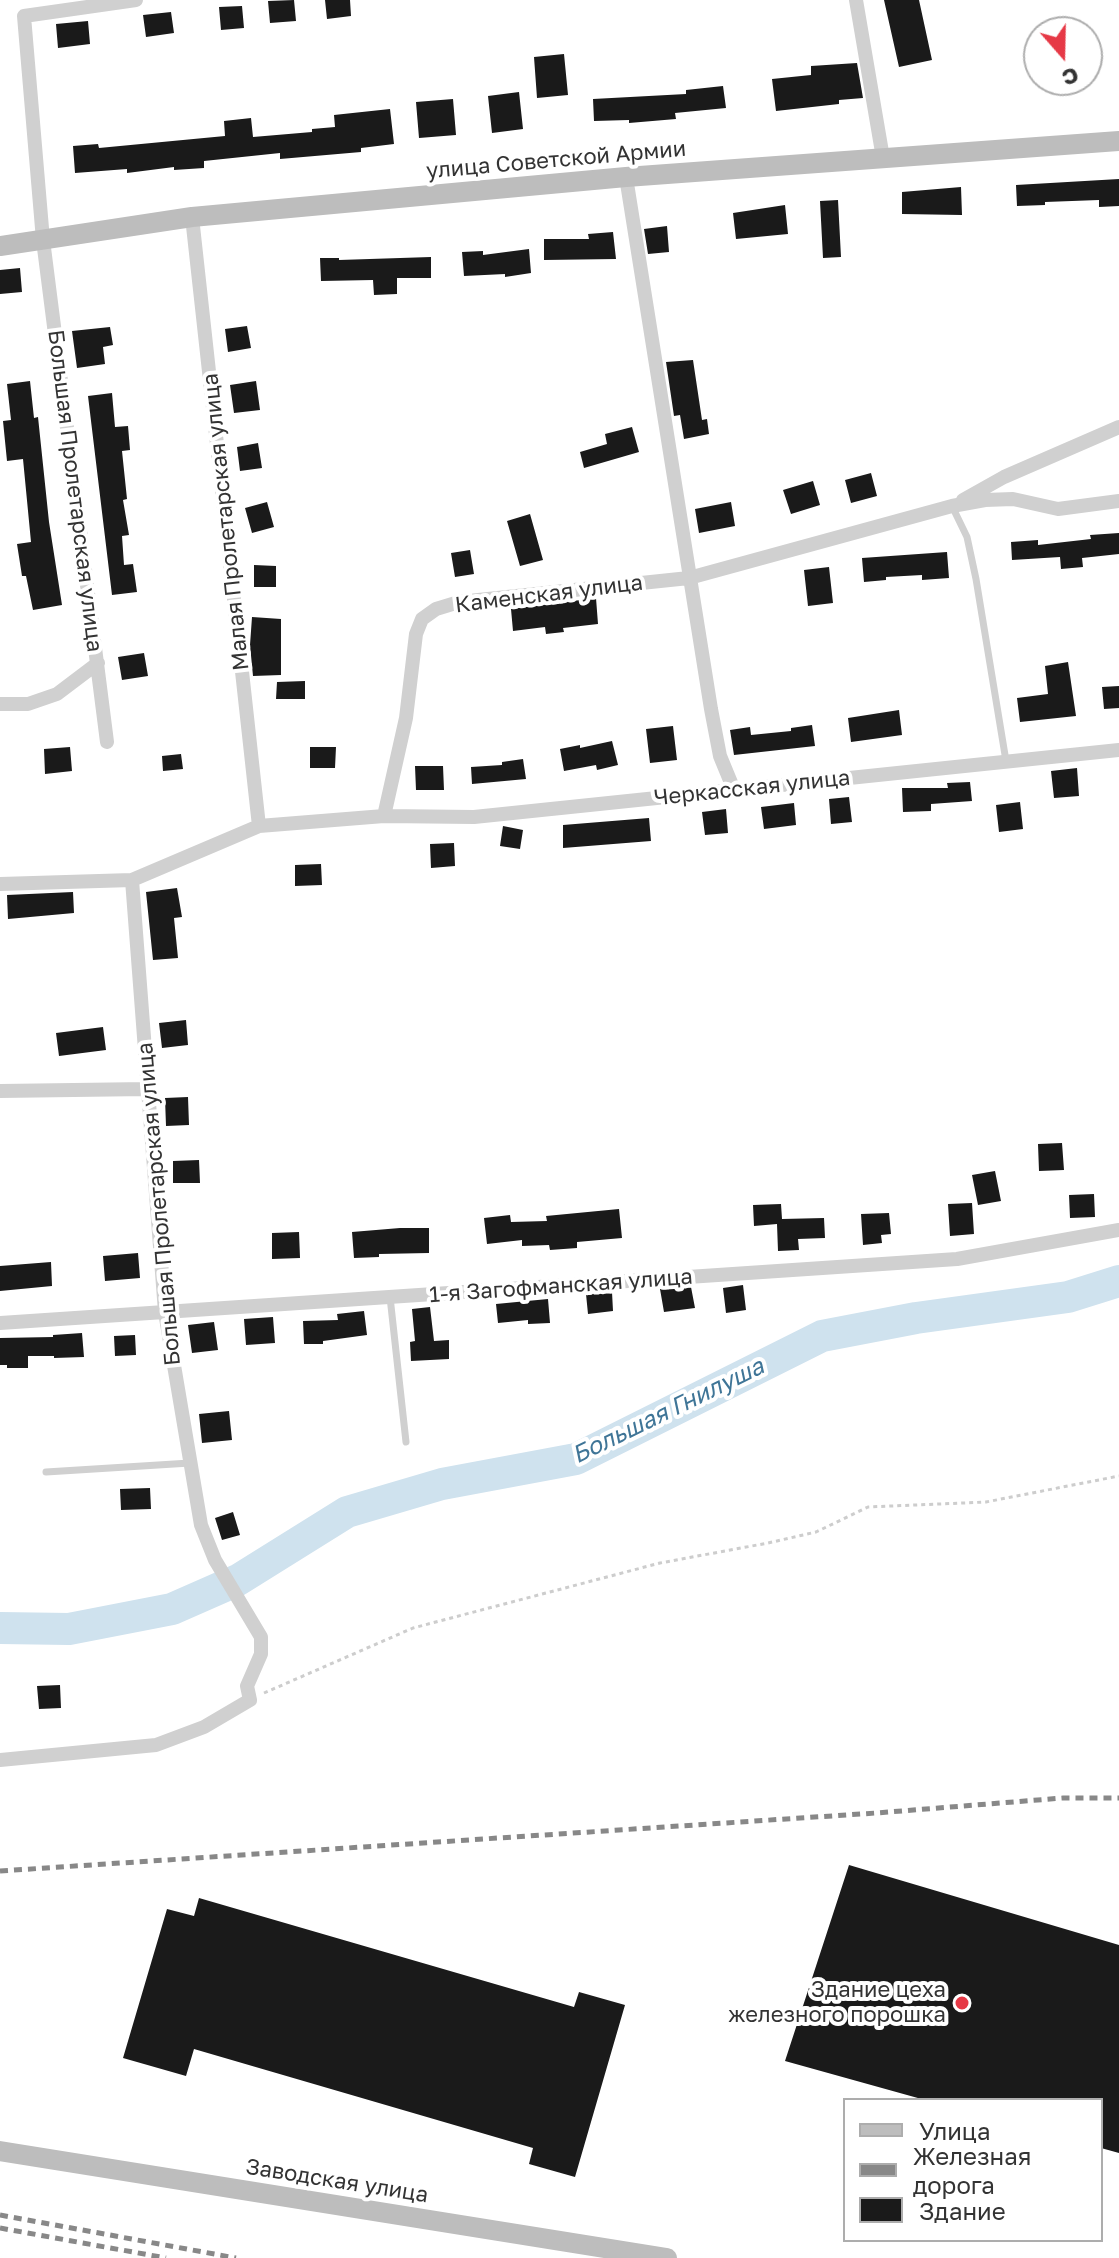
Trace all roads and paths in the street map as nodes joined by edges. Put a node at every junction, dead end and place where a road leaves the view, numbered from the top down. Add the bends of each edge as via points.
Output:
1 (136, 0) edge
2 (856, 0) edge
3 (1119, 141) edge
4 (883, 158) junction
5 (626, 177) junction
6 (192, 217) junction
7 (43, 240) junction
8 (0, 246) edge
9 (1119, 427) edge
10 (1119, 501) edge
11 (952, 506) junction
12 (689, 578) junction
13 (98, 663) junction
14 (0, 704) edge
15 (107, 742) dead end
16 (1119, 750) edge
17 (1006, 761) junction
18 (734, 790) junction
19 (384, 816) junction
20 (259, 826) junction
21 (132, 880) junction
22 (0, 884) edge
23 (147, 1089) junction
24 (0, 1091) edge
25 (1119, 1230) edge
26 (390, 1297) junction
27 (165, 1312) junction
28 (0, 1323) edge
29 (406, 1442) dead end
30 (190, 1463) junction
31 (46, 1472) dead end
32 (1119, 1476) edge
33 (250, 1700) junction
34 (0, 1760) edge
35 (0, 2151) edge
36 (667, 2258) edge

1 - 7 street, Большая Пролетарская улица via 24,16
2 - 4 street
3 - 4 main road, улица Советской Армии
4 - 5 main road, улица Советской Армии
5 - 6 main road, улица Советской Армии
5 - 12 street
6 - 7 main road, улица Советской Армии
6 - 20 street, Малая Пролетарская улица
7 - 8 main road, улица Советской Армии
7 - 13 street, Большая Пролетарская улица
9 - 11 street
10 - 11 street, Каменская улица via 1058,509 1013,499
11 - 12 street, Каменская улица
11 - 17 lane via 967,537 976,579
12 - 18 street via 720,756
12 - 19 street, Каменская улица via 459,602 422,619
13 - 14 street via 57,694 28,704
13 - 15 street, Большая Пролетарская улица
16 - 17 street, Черкасская улица
17 - 18 street, Черкасская улица
18 - 19 street, Черкасская улица via 474,817
19 - 20 street, Черкасская улица
20 - 21 street, Черкасская улица
21 - 22 street
21 - 23 street, Большая Пролетарская улица
23 - 24 street
23 - 27 street, Большая Пролетарская улица
25 - 26 street, 1-я Загофманская улица via 957,1259
26 - 27 street, 1-я Загофманская улица
26 - 29 lane
27 - 28 street, 1-я Загофманская улица
27 - 30 street, Большая Пролетарская улица
30 - 31 lane
30 - 33 street, Большая Пролетарская улица via 209,1548 261,1637 261,1654 247,1686
32 - 33 path via 986,1502 868,1507 816,1532 660,1563 413,1628
33 - 34 street via 204,1727 156,1745
35 - 36 main road, Заводская улица

